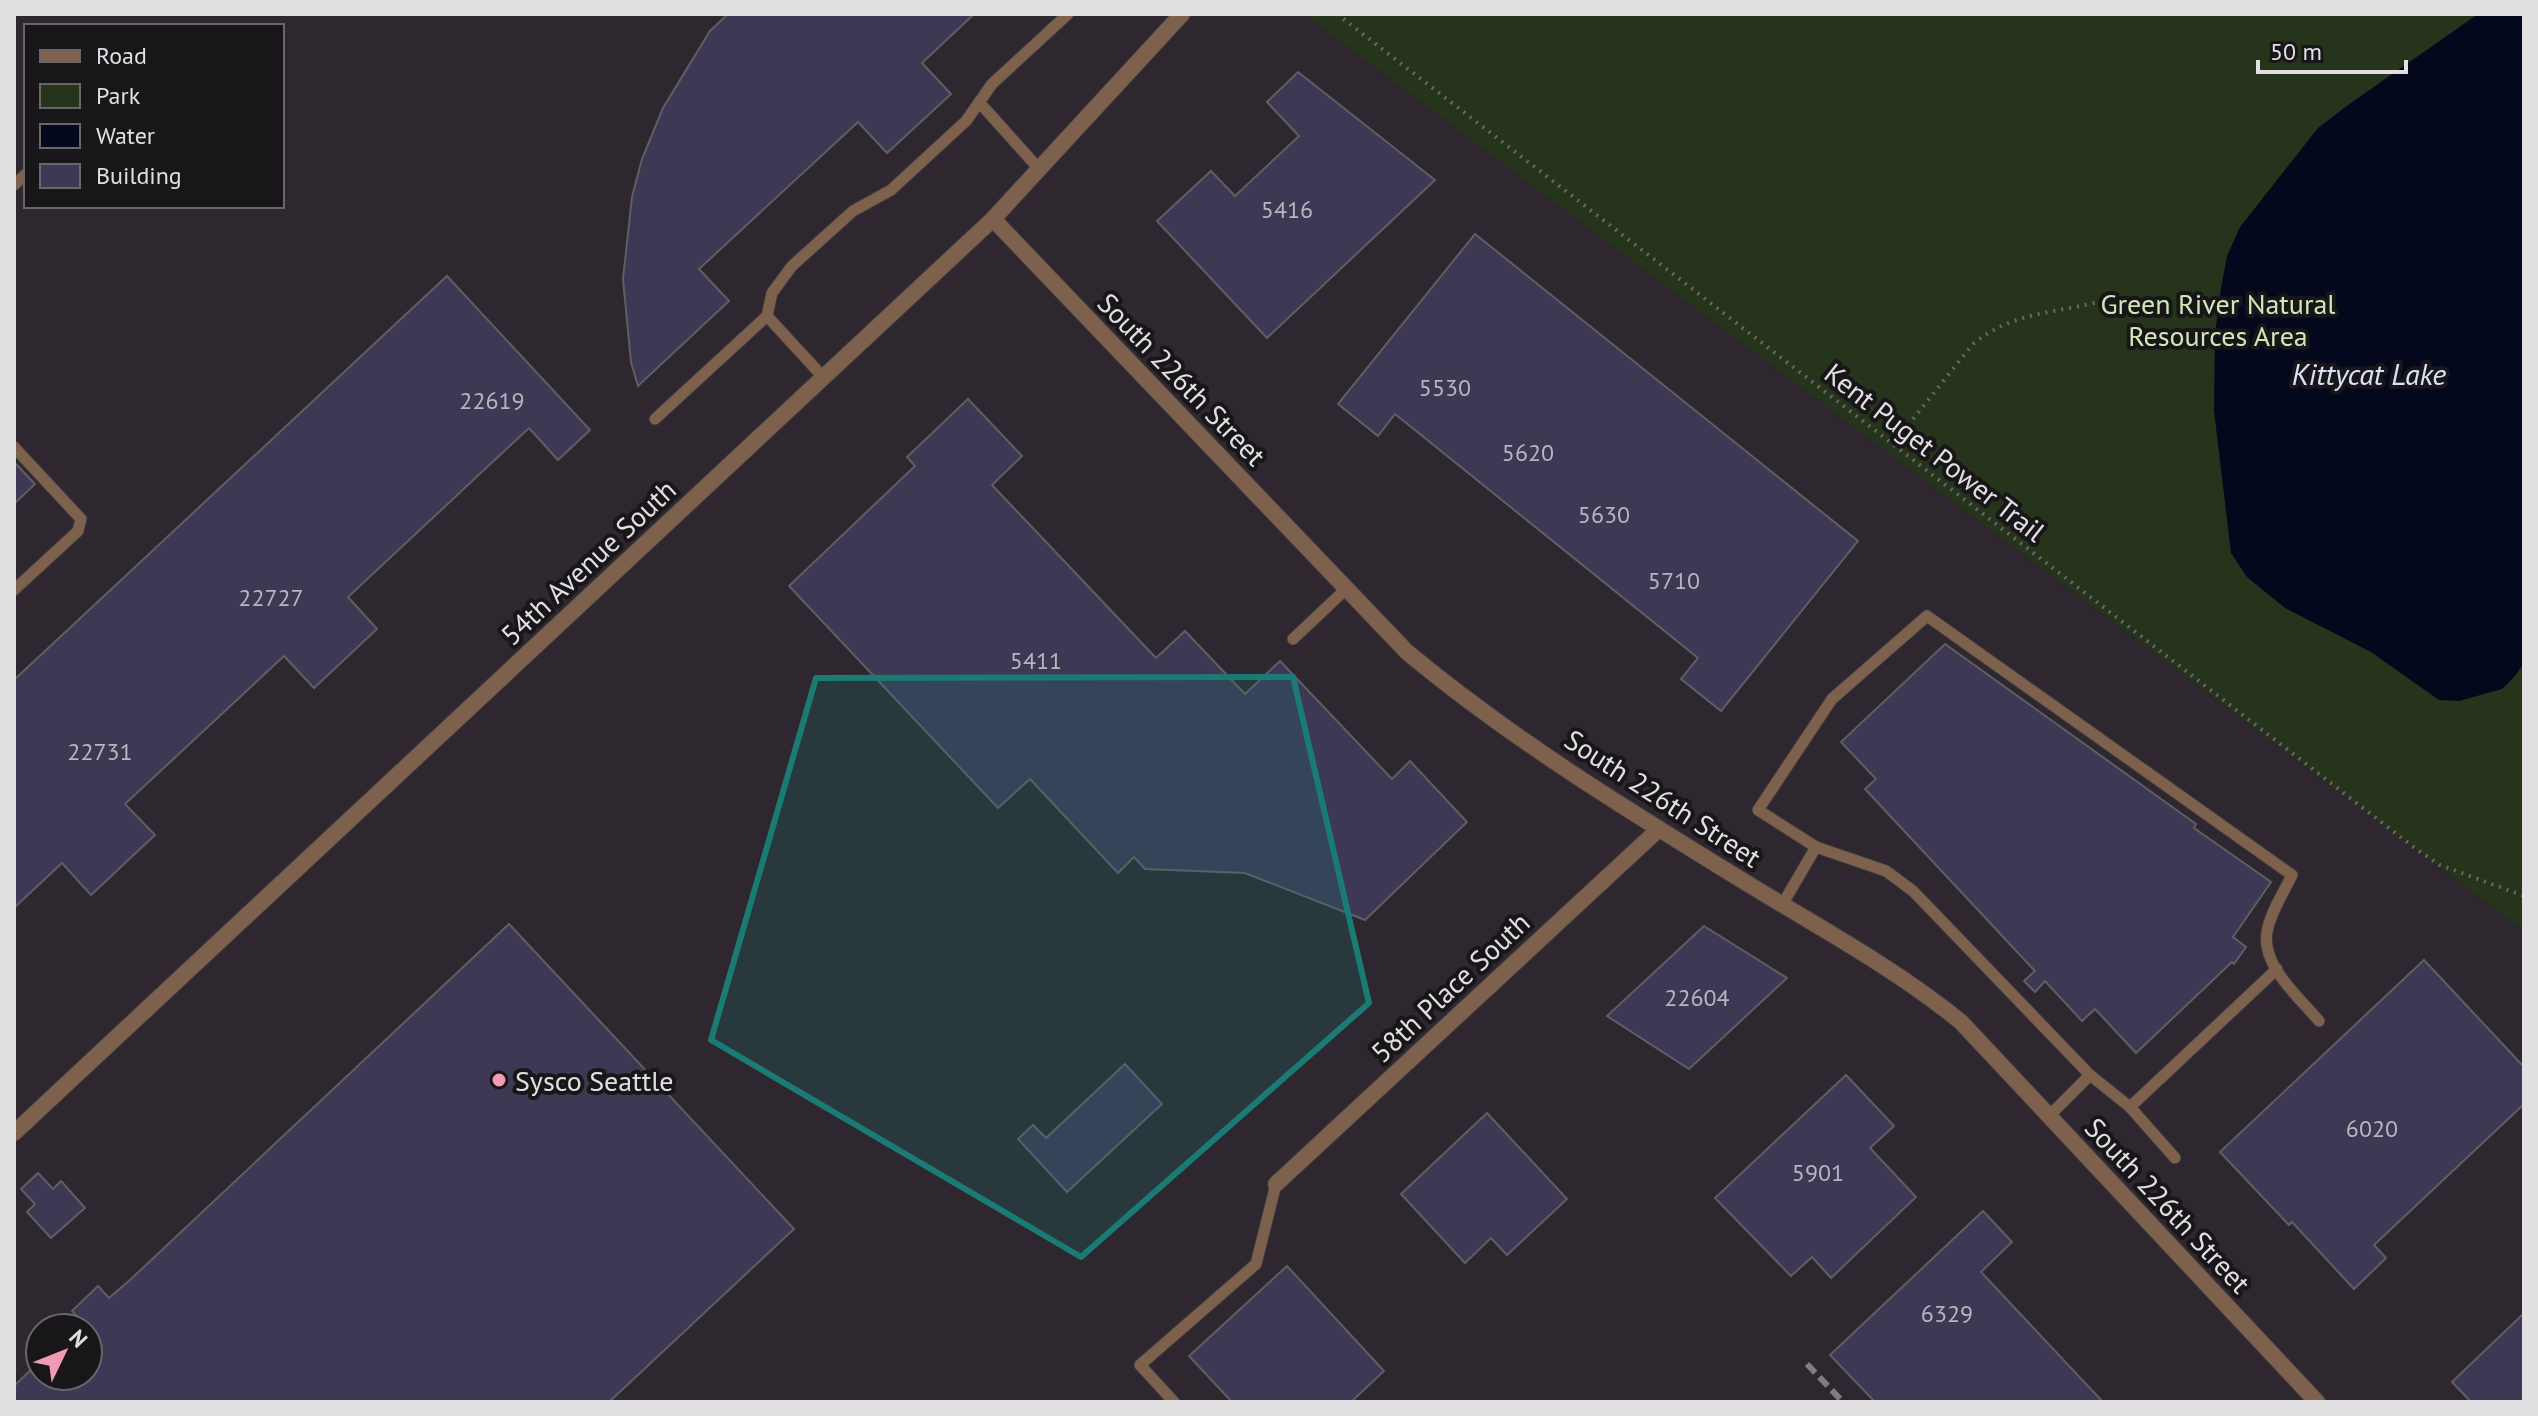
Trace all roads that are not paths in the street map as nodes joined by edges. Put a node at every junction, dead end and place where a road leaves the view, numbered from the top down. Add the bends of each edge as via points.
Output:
1 (1068, 14) edge
2 (1182, 14) edge
3 (979, 102) junction
4 (1039, 169) junction
5 (993, 219) junction
6 (767, 316) junction
7 (824, 378) junction
8 (655, 419) dead end
9 (14, 447) edge
10 (18, 587) edge
11 (1346, 589) junction
12 (1293, 639) dead end
13 (1659, 829) junction
14 (1816, 847) junction
15 (1782, 905) junction
16 (2277, 969) junction
17 (2319, 1021) dead end
18 (2090, 1075) junction
19 (2130, 1107) junction
20 (2049, 1116) junction
21 (14, 1133) edge
22 (2175, 1158) dead end
23 (1276, 1184) joint
24 (1174, 1402) edge
25 (2317, 1402) edge

1 - 3 lane
2 - 4 street, 54th Avenue South
3 - 4 lane
3 - 6 lane via 966,121 891,190 853,211 792,266 772,293
4 - 5 street, 54th Avenue South
5 - 7 street, 54th Avenue South
5 - 11 street, South 226th Street
6 - 7 lane
6 - 8 lane
7 - 21 street, 54th Avenue South
9 - 10 lane via 81,519 78,531
11 - 12 lane
11 - 13 street, South 226th Street via 1407,652 1467,702
13 - 15 street, South 226th Street
13 - 23 street, 58th Place South
14 - 15 lane
14 - 16 lane via 1758,810 1832,699 1927,616 2292,875 2267,933
14 - 18 lane via 1886,871 1913,891
15 - 20 street, South 226th Street via 1918,988 1961,1022
16 - 17 lane
16 - 19 lane
18 - 19 lane
18 - 20 lane
19 - 22 lane
20 - 25 street, South 226th Street
23 - 24 lane via 1256,1264 1140,1365

